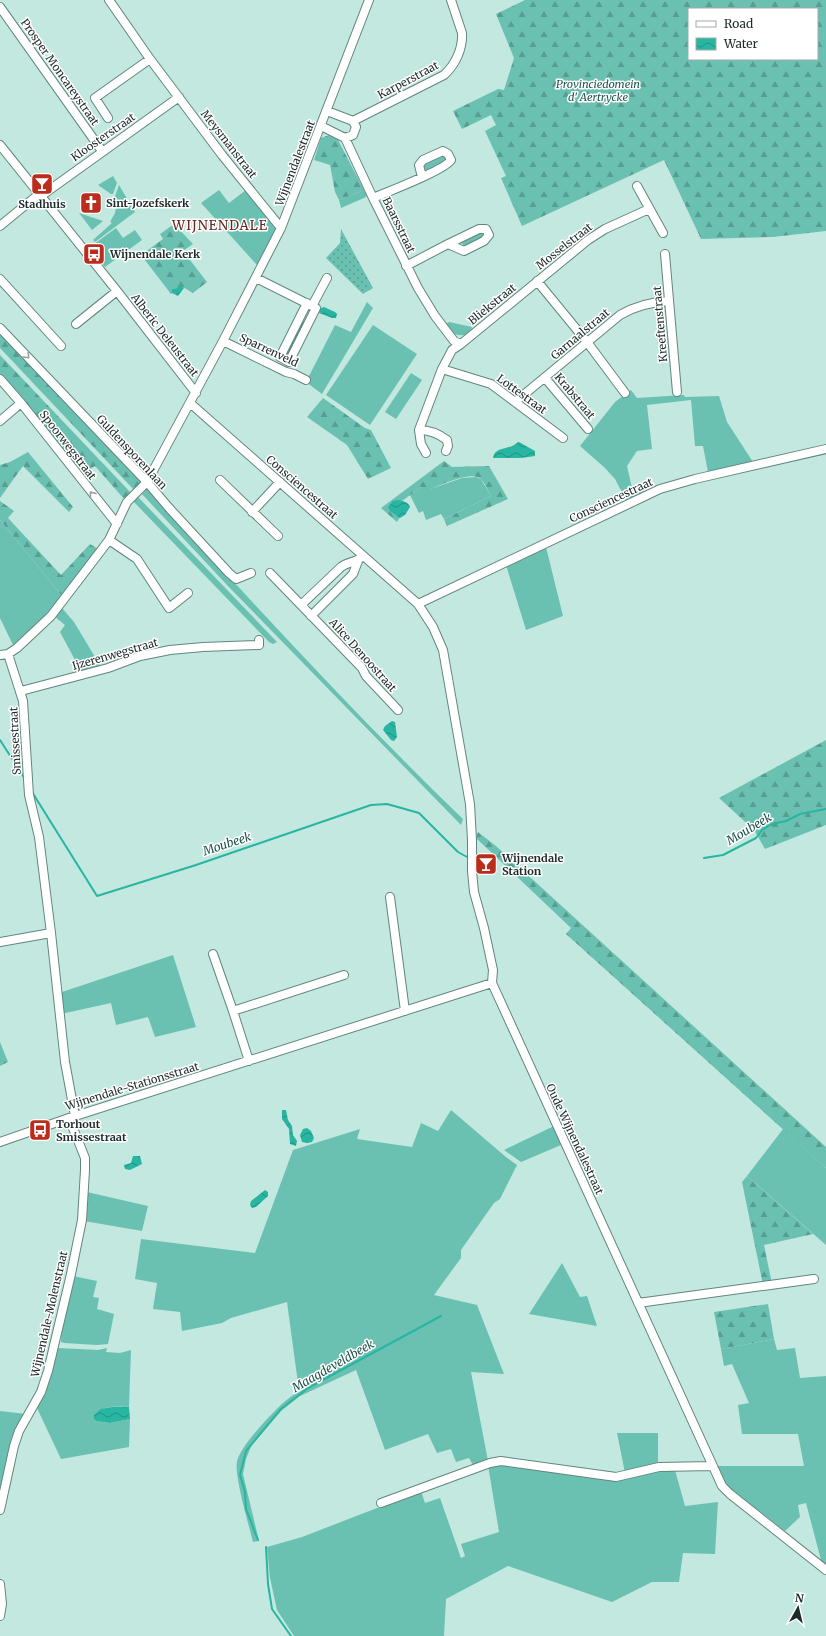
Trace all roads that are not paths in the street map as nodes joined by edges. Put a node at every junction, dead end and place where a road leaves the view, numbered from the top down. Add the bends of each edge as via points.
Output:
1 (109, 0) edge
2 (369, 0) edge
3 (451, 0) edge
4 (0, 7) edge
5 (150, 59) junction
6 (179, 97) junction
7 (327, 111) junction
8 (108, 118) dead end
9 (353, 121) junction
10 (321, 126) junction
11 (345, 138) junction
12 (0, 146) edge
13 (102, 151) junction
14 (422, 176) dead end
15 (637, 186) dead end
16 (40, 195) junction
17 (373, 198) junction
18 (649, 209) junction
19 (0, 226) edge
20 (282, 228) junction
21 (663, 233) dead end
22 (448, 244) dead end
23 (665, 254) dead end
24 (406, 266) junction
25 (256, 278) junction
26 (327, 278) dead end
27 (0, 279) edge
28 (537, 281) junction
29 (117, 291) junction
30 (669, 301) junction
31 (310, 305) junction
32 (76, 324) dead end
33 (0, 328) edge
34 (223, 341) junction
35 (458, 342) junction
36 (587, 342) junction
37 (61, 346) dead end
38 (442, 369) junction
39 (544, 378) junction
40 (0, 379) edge
41 (306, 380) dead end
42 (677, 392) dead end
43 (196, 393) junction
44 (625, 393) dead end
45 (515, 402) junction
46 (21, 403) junction
47 (190, 403) junction
48 (0, 421) edge
49 (588, 429) dead end
50 (419, 430) junction
51 (563, 438) dead end
52 (826, 448) edge
53 (446, 452) dead end
54 (426, 453) dead end
55 (220, 480) dead end
56 (280, 482) junction
57 (146, 483) junction
58 (252, 512) junction
59 (117, 524) junction
60 (278, 536) dead end
61 (109, 540) junction
62 (361, 558) junction
63 (251, 573) dead end
64 (270, 574) dead end
65 (188, 593) dead end
66 (418, 604) junction
67 (301, 605) junction
68 (311, 616) junction
69 (259, 640) dead end
70 (4, 654) edge
71 (21, 691) junction
72 (398, 710) dead end
73 (390, 897) dead end
74 (51, 933) junction
75 (0, 942) edge
76 (213, 954) dead end
77 (344, 975) dead end
78 (492, 983) junction
79 (233, 1011) junction
80 (405, 1011) junction
81 (249, 1061) junction
82 (72, 1117) junction
83 (0, 1142) edge
84 (814, 1279) dead end
85 (638, 1303) junction
86 (712, 1466) junction
87 (381, 1503) dead end
88 (0, 1510) edge
89 (826, 1570) edge
90 (0, 1584) edge
91 (0, 1616) edge

1 - 5 street, Meysmanstraat
2 - 7 street, Wijnendalestraat
3 - 9 street, Karperstraat via 462,33 455,63 444,75
4 - 13 street, Prosper Moncareystraat
5 - 6 street, Meysmanstraat
5 - 8 street via 95,98
6 - 13 street, Kloosterstraat
6 - 20 street, Meysmanstraat via 222,155
7 - 9 street
7 - 10 street, Wijnendalestraat
9 - 11 street via 356,127 353,135
10 - 11 street
10 - 20 street, Wijnendalestraat
11 - 17 street, Baarsstraat
12 - 16 street, Alberic Deleustraat
13 - 16 street, Kloosterstraat
14 - 17 street
15 - 18 street
16 - 19 street, Kloosterstraat
16 - 29 street, Alberic Deleustraat
17 - 24 street, Baarsstraat
18 - 21 street
18 - 28 street, Mosselstraat via 605,229
20 - 25 street, Wijnendalestraat
22 - 24 street
23 - 30 street, Kreeftenstraat
24 - 35 street, Baarsstraat via 435,316
25 - 31 street
25 - 34 street, Wijnendalestraat
26 - 31 street, Sparrenveld
27 - 37 street
28 - 35 street, Bliekstraat
28 - 36 street
29 - 32 street, Alberic Deleustraat
29 - 43 street, Alberic Deleustraat
30 - 36 street, Garnaalstraat via 630,309
30 - 42 street, Kreeftenstraat
31 - 31 street, Sparrenveld via 316,308 290,362 280,357
33 -> 57 street, Guldensporenlaan
34 - 41 street, Sparrenveld
34 - 43 street, Wijnendalestraat
35 - 38 street, Bliekstraat
36 - 39 street, Garnaalstraat
36 - 44 street
38 - 45 street, Lottestraat via 491,384
38 - 50 street, Bliekstraat
39 - 45 street, Garnaalstraat
39 - 49 street, Krabstraat
40 - 46 street, Spoorwegstraat
43 - 47 street, Smissestraat
45 - 51 street, Lottestraat
46 - 48 street
59 -> 46 street, Spoorwegstraat
47 - 56 street, Consciencestraat
47 - 57 street, Smissestraat
50 - 53 street via 442,436 447,440
50 - 54 street via 421,444
52 - 66 street, Consciencestraat via 660,489
55 - 58 street
56 - 58 street
56 - 62 street, Consciencestraat
57 - 59 street, Smissestraat via 123,507
57 - 63 street, Guldensporenlaan via 229,573 236,579
58 - 60 street
59 - 61 street, Smissestraat
61 - 65 street via 137,559 169,608
61 - 70 street, Smissestraat via 51,616 17,648
62 - 66 street, Consciencestraat
62 - 67 street via 341,567
62 - 68 street via 353,574
64 - 67 street, Alice Denoostraat
66 - 78 street, Consciencestraat via 433,627 443,650 470,804 474,892 493,970
67 - 68 street, Alice Denoostraat
68 - 72 street, Alice Denoostraat via 362,668 366,676
69 - 71 street, Ijzerenwegstraat via 259,645 187,648 140,656 108,668
70 - 71 street, Smissestraat
71 - 74 street, Smissestraat via 25,715 29,794 39,837
73 - 80 street
74 - 75 street
74 - 82 street, Smissestraat
76 - 79 street
77 - 79 street
78 - 80 street, Wijnendale-Stationsstraat
78 - 85 street, Oude Wijnendalestraat
79 - 81 street
80 - 81 street, Wijnendale-Stationsstraat
81 - 82 street, Wijnendale-Stationsstraat
82 - 83 street, Wijnendale-Stationsstraat
82 - 88 street, Wijnendale-Molenstraat via 85,1158 82,1220 48,1371 41,1392 19,1431
84 - 85 street
85 - 86 street, Oude Wijnendalestraat
86 - 87 street via 659,1467 616,1477 501,1461
86 - 89 street, Oude Wijnendalestraat via 722,1486 730,1494
90 - 91 street

